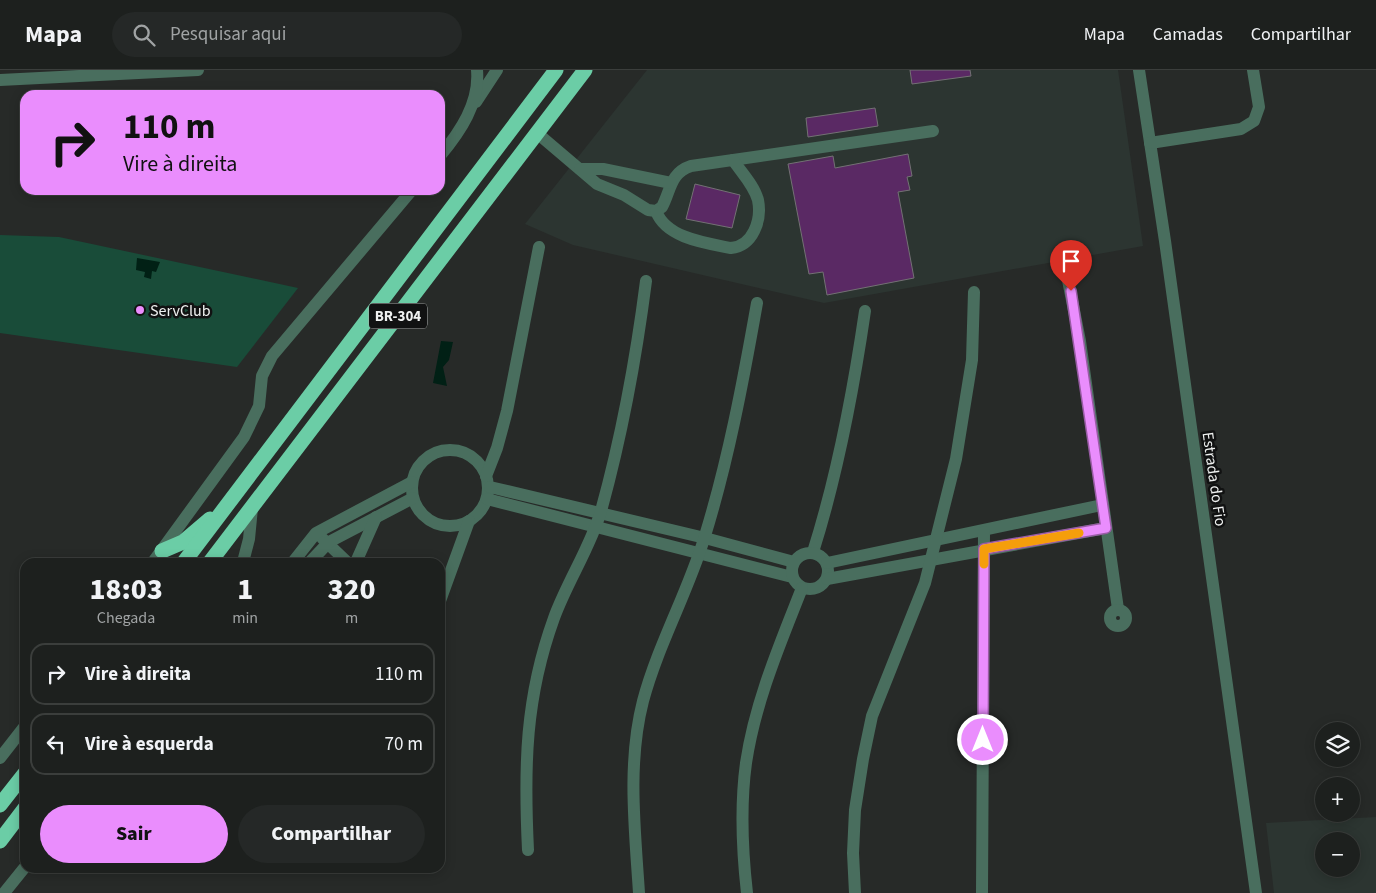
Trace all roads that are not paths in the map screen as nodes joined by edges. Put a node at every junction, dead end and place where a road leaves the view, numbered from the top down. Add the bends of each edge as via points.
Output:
1 (198, 70) edge
2 (477, 70) edge
3 (496, 70) edge
4 (556, 70) edge
5 (585, 70) edge
6 (1139, 70) edge
7 (1253, 70) edge
8 (0, 80) edge
9 (469, 112) junction
10 (933, 131) dead end
11 (537, 133) junction
12 (1150, 143) junction
13 (445, 148) edge
14 (733, 160) junction
15 (580, 169) junction
16 (671, 183) junction
17 (408, 195) edge
18 (656, 211) junction
19 (539, 246) dead end
20 (1068, 275) dead end
21 (646, 281) dead end
22 (974, 292) dead end
23 (757, 303) dead end
24 (865, 311) dead end
25 (412, 482) junction
26 (488, 488) junction
27 (413, 498) junction
28 (1102, 505) junction
29 (252, 508) junction
30 (222, 513) junction
31 (600, 514) junction
32 (376, 517) junction
33 (469, 521) junction
34 (594, 526) junction
35 (1106, 528) junction
36 (984, 532) junction
37 (316, 533) junction
38 (705, 538) junction
39 (936, 541) junction
40 (329, 542) junction
41 (984, 549) junction
42 (813, 552) junction
43 (700, 553) junction
44 (159, 558) edge
45 (159, 558) edge
46 (187, 558) edge
47 (213, 558) edge
48 (244, 558) edge
49 (296, 558) edge
50 (314, 558) edge
51 (343, 558) edge
52 (358, 558) edge
53 (931, 560) junction
54 (794, 562) junction
55 (827, 563) junction
56 (792, 577) junction
57 (827, 579) junction
58 (445, 587) edge
59 (802, 588) junction
60 (1118, 610) dead end
61 (20, 732) edge
62 (0, 758) edge
63 (20, 779) edge
64 (0, 805) edge
65 (20, 815) edge
66 (0, 841) edge
67 (528, 850) dead end
68 (20, 873) edge
69 (4, 893) edge
70 (639, 893) edge
71 (747, 893) edge
72 (855, 893) edge
73 (982, 893) edge
74 (1256, 893) edge

1 - 8 street
2 - 9 street
3 - 9 street
4 - 30 highway, BR-304
5 - 11 highway, BR-304
6 - 12 street, Estrada do Fio
7 - 12 street via 1259,107 1254,121 1240,130
9 - 13 street
10 - 14 street
11 - 15 street
11 - 29 highway, BR-304
12 - 74 street, Estrada do Fio
14 - 16 street via 684,168
14 - 18 street via 758,199 757,222 747,242 740,247 731,248 676,233 660,221
15 - 16 street via 603,169
15 - 18 street via 597,184
16 - 18 street via 662,207
17 - 45 street via 272,356 262,376 259,406 244,437
19 - 26 street via 507,411
20 - 28 street
21 - 31 street via 630,395
22 - 39 street via 972,360 964,414
23 - 38 street via 735,417
24 - 42 street via 846,433 831,498
25 - 26 street via 421,463 430,455 454,449 477,460
25 - 27 street
25 - 37 street
26 - 31 street
26 - 33 street via 482,510
26 - 34 street
27 - 32 street
27 - 33 street via 418,510 428,520 440,525 453,527
28 - 35 street
28 - 36 street
29 - 47 highway, BR-304
29 - 48 street
30 - 44 highway
30 - 46 highway, BR-304
31 - 34 street
31 - 38 street
32 - 40 street
32 - 52 street
33 - 58 street
34 - 43 street
34 - 67 street via 554,617 535,676 526,751
35 - 41 street
35 - 60 street
36 - 39 street
36 - 41 street
37 - 40 street
37 - 49 street
38 - 43 street
38 - 54 street
39 - 53 street
39 - 55 street
40 - 50 street
40 - 51 street
41 - 53 street
41 - 73 street
42 - 54 street via 800,555
42 - 55 street
43 - 56 street
43 - 70 street via 662,643 643,702 636,746 634,805
53 - 57 street
53 - 72 street via 914,614 872,716 855,810
54 - 56 street
55 - 57 street
56 - 59 street
57 - 59 street via 816,588
59 - 71 street via 775,657 746,762 742,850
61 - 62 street
63 - 64 highway
65 - 66 highway
68 - 69 street

